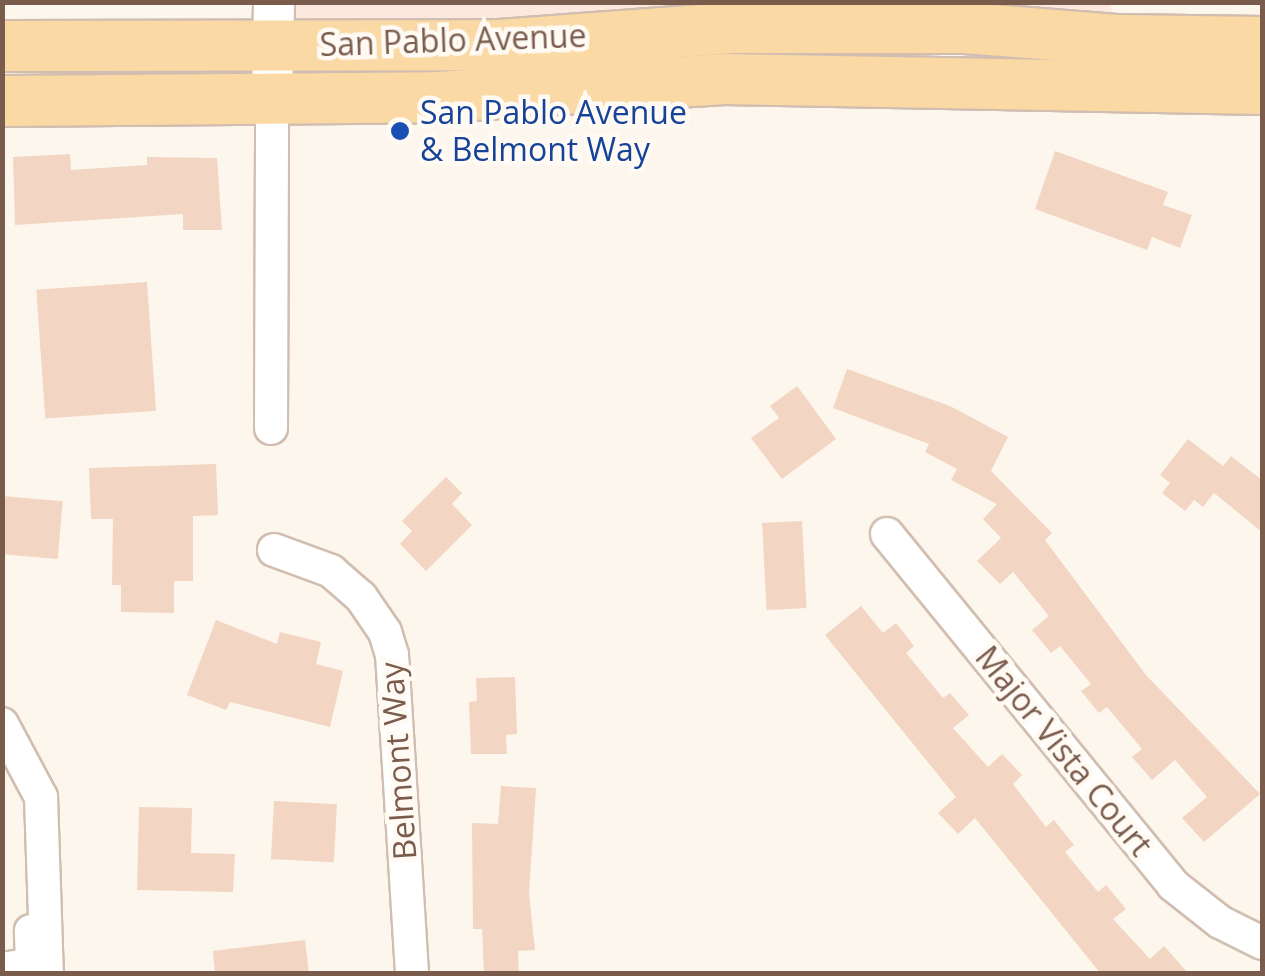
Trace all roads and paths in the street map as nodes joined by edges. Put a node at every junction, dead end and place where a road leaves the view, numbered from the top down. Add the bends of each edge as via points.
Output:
1 (273, 23) edge
2 (1262, 42) edge
3 (2, 46) edge
4 (1262, 89) edge
5 (272, 100) junction
6 (2, 102) edge
7 (271, 428) dead end
8 (887, 534) dead end
9 (274, 550) dead end
10 (2, 724) edge
11 (25, 772) junction
12 (1262, 943) edge
13 (2, 969) edge
14 (47, 974) edge
15 (412, 974) edge

1 - 2 main road, San Pablo Avenue via 500,45 663,30 923,27
1 - 3 main road, San Pablo Avenue
1 - 5 street
4 - 5 main road, San Pablo Avenue via 724,80
5 - 6 main road, San Pablo Avenue
5 - 7 street
8 - 12 street, Major Vista Court via 1173,884 1220,922
9 - 15 street, Belmont Way via 331,571 362,598 385,632 392,655
10 - 11 street
11 - 13 street via 32,961 30,967
11 - 14 street via 42,797

